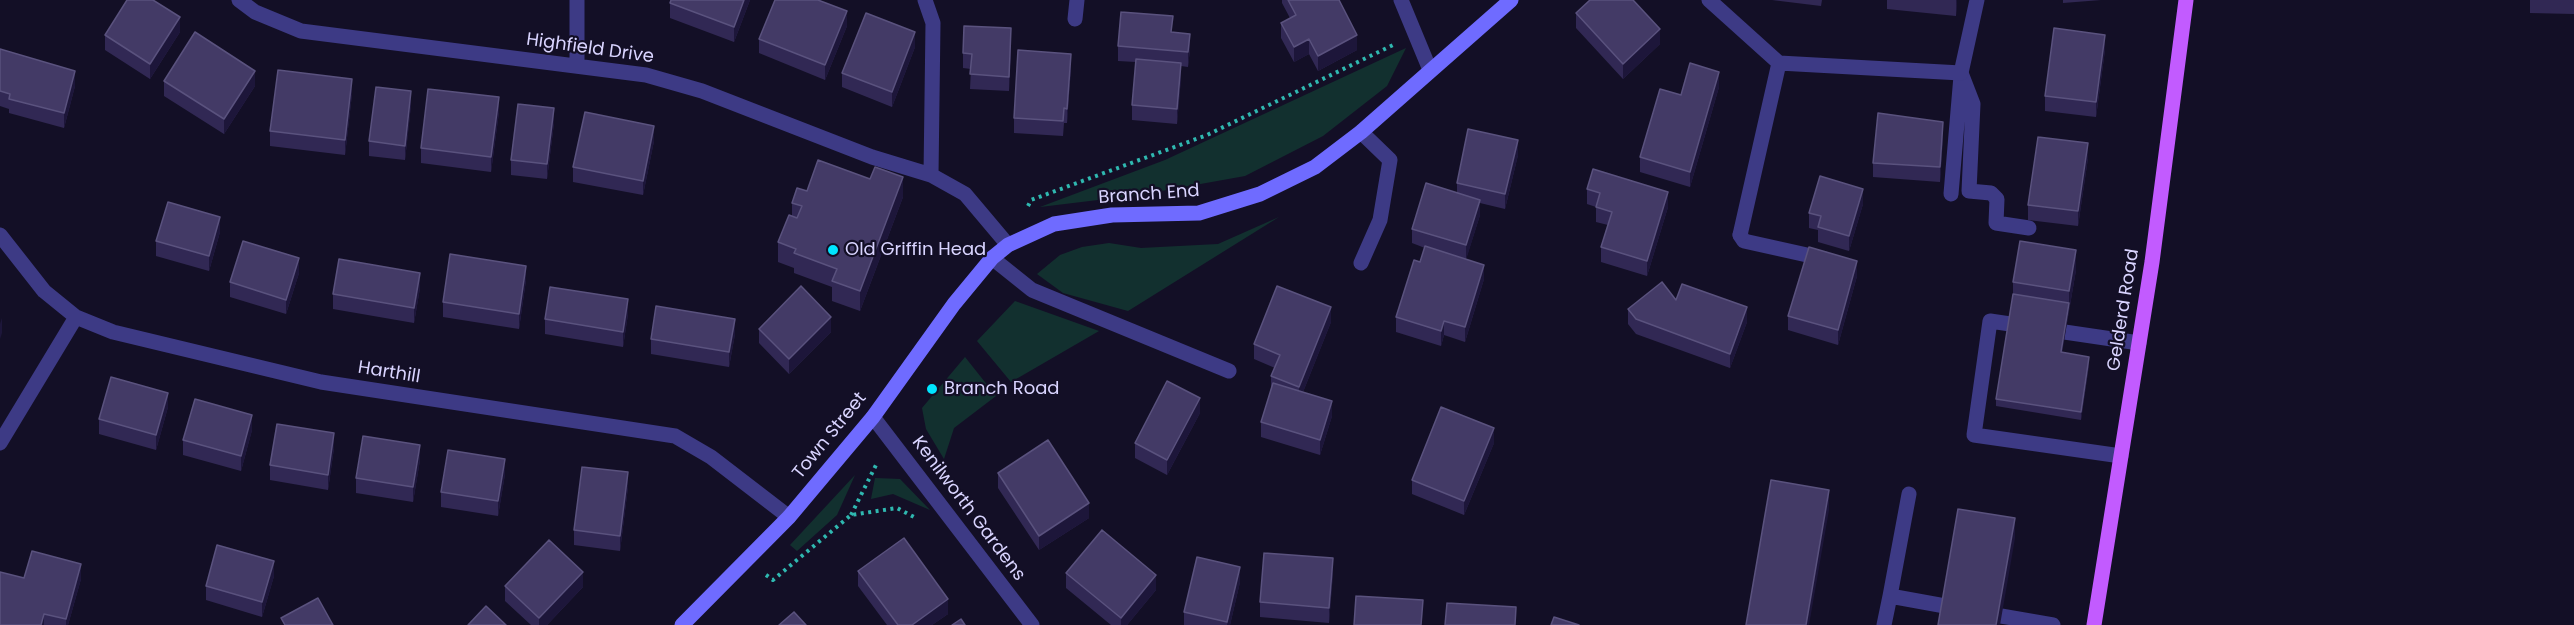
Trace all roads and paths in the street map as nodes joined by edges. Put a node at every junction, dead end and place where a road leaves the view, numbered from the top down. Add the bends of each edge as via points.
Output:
1 (239, 0) edge
2 (577, 0) edge
3 (925, 0) edge
4 (1077, 0) edge
5 (1401, 0) edge
6 (1511, 0) edge
7 (1709, 0) edge
8 (1977, 0) edge
9 (2186, 0) edge
10 (1075, 19) dead end
11 (1415, 33) junction
12 (1779, 63) junction
13 (577, 66) junction
14 (1430, 70) junction
15 (1961, 73) junction
16 (1361, 132) junction
17 (931, 175) junction
18 (1951, 194) dead end
19 (2029, 228) dead end
20 (0, 235) edge
21 (1008, 245) junction
22 (992, 258) junction
23 (1840, 262) edge
24 (1361, 263) dead end
25 (76, 317) junction
26 (2139, 343) junction
27 (1229, 371) dead end
28 (873, 417) junction
29 (0, 443) edge
30 (893, 443) junction
31 (2121, 456) junction
32 (1909, 494) dead end
33 (945, 511) junction
34 (851, 515) junction
35 (789, 517) junction
36 (746, 562) junction
37 (1890, 596) junction
38 (1945, 606) edge
39 (2001, 616) edge
40 (682, 625) edge
41 (1032, 625) edge
42 (1884, 625) edge
43 (2053, 625) edge
44 (2094, 625) edge

1 - 13 street, Highfield Drive via 255,12 301,31
2 - 13 street
3 - 17 street via 933,23
4 - 10 street
5 - 11 street
6 - 14 main road, Branch End
7 - 12 street
8 - 15 street
9 - 26 main road, Gelderd Road
11 - 14 street
11 - 21 path via 1208,135 1031,200
12 - 15 street
12 - 23 street via 1740,235 1744,241
13 - 17 street, Highfield Drive via 646,75 680,85
14 - 16 main road, Branch End
15 - 18 street
15 - 19 street via 1973,104 1969,191 1991,192 1997,199 1996,223
16 - 21 main road, Branch End via 1315,167 1260,194 1199,213 1112,215 1054,224
16 - 24 street via 1390,159 1380,220
17 - 21 street, Highfield Drive via 965,194
20 - 25 street, Harthill via 44,291
21 - 22 main road, Branch End
22 - 27 street via 1032,290
22 - 28 main road, Town Street
25 - 29 street
25 - 35 street, Harthill via 113,332 321,382 675,436 711,457
26 - 31 main road, Gelderd Road
26 - 31 street via 1990,321 1974,435
28 - 30 street, Kenilworth Gardens
28 - 35 main road, Town Street
30 - 33 street, Kenilworth Gardens
30 - 34 path via 869,474
31 - 44 main road, Gelderd Road
32 - 37 street
33 - 34 path via 929,524 897,508
33 - 41 street, Kenilworth Gardens
34 - 36 path via 773,580
35 - 36 main road, Town Street
36 - 40 main road, Town Street
37 - 38 street
37 - 42 street
39 - 43 street

